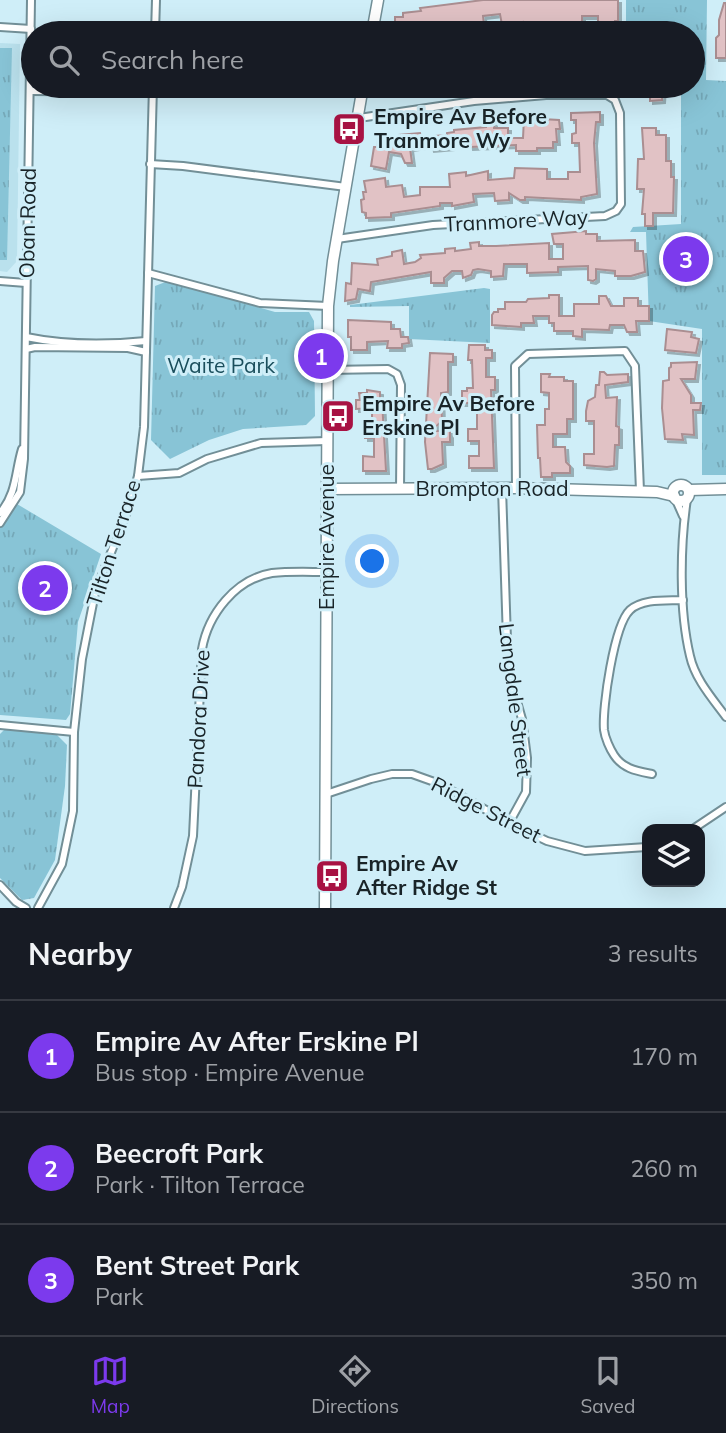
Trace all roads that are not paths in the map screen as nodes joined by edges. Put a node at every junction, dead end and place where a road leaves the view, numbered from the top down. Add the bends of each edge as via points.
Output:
1 (31, 0) edge
2 (156, 0) edge
3 (378, 0) edge
4 (31, 21) edge
5 (155, 21) edge
6 (374, 21) edge
7 (0, 27) edge
8 (21, 28) edge
9 (30, 98) edge
10 (153, 98) edge
11 (362, 98) edge
12 (510, 98) edge
13 (612, 98) edge
14 (359, 118) junction
15 (150, 164) junction
16 (346, 187) junction
17 (337, 239) junction
18 (148, 273) junction
19 (0, 281) edge
20 (26, 283) junction
21 (328, 306) junction
22 (26, 337) junction
23 (146, 341) junction
24 (26, 349) junction
25 (146, 352) junction
26 (328, 370) junction
27 (327, 440) junction
28 (23, 447) junction
29 (138, 476) junction
30 (502, 488) junction
31 (516, 488) junction
32 (327, 489) junction
33 (400, 489) junction
34 (726, 489) edge
35 (640, 491) junction
36 (675, 494) junction
37 (688, 495) junction
38 (0, 513) edge
39 (684, 518) junction
40 (0, 523) edge
41 (327, 572) junction
42 (683, 600) junction
43 (726, 717) edge
44 (0, 725) edge
45 (74, 732) junction
46 (652, 774) dead end
47 (326, 794) junction
48 (726, 807) edge
49 (509, 823) junction
50 (700, 824) edge
51 (642, 847) edge
52 (0, 885) edge
53 (26, 908) edge
54 (38, 908) edge
55 (174, 908) edge
56 (325, 908) edge

1 - 4 street, Oban Road
2 - 5 street
3 - 6 street
7 - 8 street
9 - 20 street, Oban Road
10 - 15 street, Tilton Terrace
11 - 14 street, Empire Avenue
12 - 14 street, Tranmore Way
13 - 17 street, Tranmore Way via 620,113 621,204 616,211 605,216 433,225
14 - 16 street, Empire Avenue
15 - 16 street
15 - 18 street, Tilton Terrace
16 - 17 street, Empire Avenue
17 - 21 street, Empire Avenue
18 - 21 street via 260,303
18 - 23 street, Tilton Terrace
19 - 20 street
20 - 22 street, Oban Road
21 - 26 street, Empire Avenue
22 - 23 street via 69,343
22 - 24 street, Oban Road
23 - 25 street, Tilton Terrace
24 - 25 street via 128,348
24 - 28 street, Oban Road
25 - 29 street, Tilton Terrace
26 - 27 street, Empire Avenue
26 - 33 street via 388,369 397,374 401,385
27 - 29 street via 261,443 207,459 179,473
27 - 32 street, Empire Avenue
28 - 38 street, Oban Road via 15,487
28 - 40 street, Oban Road via 20,492
29 - 45 street, Tilton Terrace via 95,593
30 - 31 street, Brompton Road
30 - 33 street, Brompton Road
30 - 49 street, Langdale Street via 508,670 527,758 526,792
31 - 35 street, Brompton Road
31 - 35 street via 515,366 527,354 625,351 635,366
32 - 33 street, Brompton Road
32 - 41 street, Empire Avenue
34 - 37 street
35 - 36 street, Brompton Road
36 - 37 street via 681,501
36 - 37 street via 681,484
36 - 39 street
37 - 39 street
39 - 42 street
41 - 47 street, Empire Avenue
41 - 55 street, Pandora Drive via 273,573 252,580 227,599 207,628 202,649 193,836
42 - 43 street via 690,658 703,687
42 - 46 street via 643,603 630,610 608,679 603,709 609,746 628,769
44 - 45 street
45 - 54 street, Tilton Terrace via 73,811 62,864
47 - 49 street, Ridge Street via 371,779 412,774 440,784
47 - 56 street, Empire Avenue
48 - 50 street
49 - 51 street, Ridge Street via 547,841 585,851
52 - 53 street

